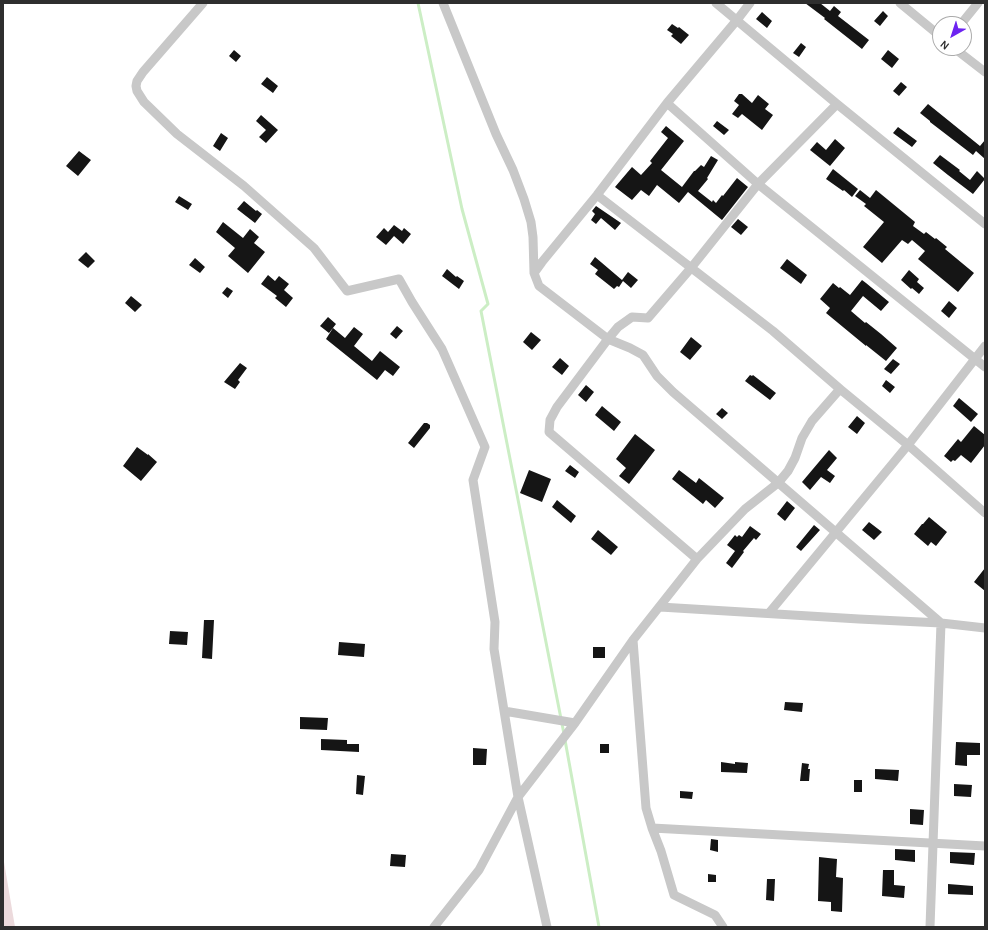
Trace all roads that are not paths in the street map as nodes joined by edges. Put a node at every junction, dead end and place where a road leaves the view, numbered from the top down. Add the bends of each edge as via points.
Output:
1 (202, 3) edge
2 (443, 3) edge
3 (716, 3) edge
4 (750, 3) edge
5 (900, 3) edge
6 (978, 3) edge
7 (967, 16) edge
8 (737, 20) junction
9 (932, 29) edge
10 (964, 56) edge
11 (985, 72) edge
12 (667, 103) junction
13 (837, 104) junction
14 (758, 184) junction
15 (597, 195) junction
16 (985, 224) edge
17 (691, 268) junction
18 (534, 273) junction
19 (608, 339) junction
20 (985, 346) edge
21 (975, 359) junction
22 (985, 367) edge
23 (840, 389) junction
24 (908, 445) junction
25 (778, 483) junction
26 (985, 512) edge
27 (836, 532) junction
28 (697, 560) junction
29 (660, 607) junction
30 (769, 613) junction
31 (941, 623) junction
32 (985, 628) edge
33 (633, 640) junction
34 (504, 711) junction
35 (575, 724) junction
36 (518, 797) junction
37 (652, 828) junction
38 (933, 844) junction
39 (985, 846) edge
40 (434, 927) edge
41 (547, 927) edge
42 (723, 927) edge
43 (930, 927) edge

1 - 34 street via 142,72 137,81 137,91 144,102 177,134 244,186 314,248 347,291 399,279 442,349 485,446 473,480 495,622 494,649
2 - 18 street via 524,199 531,222
3 - 8 street
4 - 8 street
5 - 9 street
6 - 7 street
8 - 12 street
8 - 13 street
10 - 11 street
12 - 14 street
12 - 15 street
13 - 14 street
13 - 16 street
14 - 17 street
14 - 21 street
15 - 17 street
15 - 18 street
17 - 19 street via 648,318 632,317 618,327
17 - 23 street via 773,331
18 - 19 street via 539,286
19 - 25 street via 643,355 657,376 673,392
19 - 28 street via 558,407 550,420 548,432
20 - 21 street
21 - 22 street
21 - 24 street
23 - 24 street
23 - 25 street via 812,421 788,471
24 - 26 street
24 - 27 street
25 - 27 street
25 - 28 street via 745,509
27 - 30 street
27 - 31 street
28 - 29 street
29 - 30 street
29 - 33 street
30 - 31 street
31 - 32 street
31 - 38 street
33 - 35 street
33 - 37 street via 646,808
34 - 35 street
34 - 36 street
35 - 36 street
36 - 40 street via 478,870
36 - 41 street
37 - 38 street
37 - 42 street via 674,895 716,915
38 - 39 street
38 - 43 street

